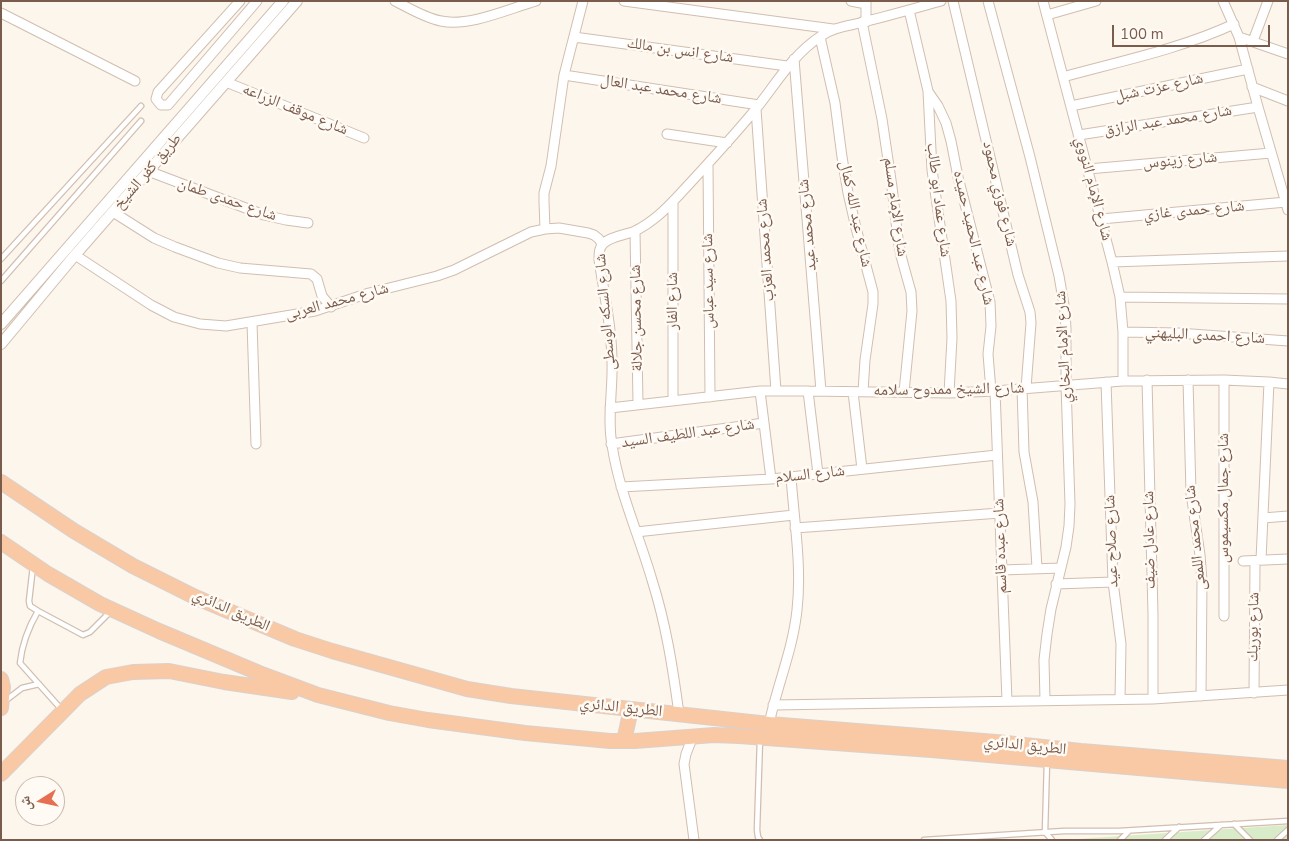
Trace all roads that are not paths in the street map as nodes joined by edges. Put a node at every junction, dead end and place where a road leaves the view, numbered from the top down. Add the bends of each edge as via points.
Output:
1 (240, 1) edge
2 (258, 1) edge
3 (283, 1) edge
4 (297, 1) edge
5 (395, 1) edge
6 (536, 1) edge
7 (583, 1) edge
8 (624, 1) edge
9 (851, 1) edge
10 (941, 1) edge
11 (953, 1) edge
12 (988, 1) edge
13 (1043, 1) edge
14 (1096, 1) edge
15 (1268, 1) edge
16 (866, 3) edge
17 (1226, 3) edge
18 (909, 10) junction
19 (1, 14) edge
20 (1047, 15) junction
21 (864, 22) junction
22 (1234, 24) junction
23 (833, 29) junction
24 (574, 37) junction
25 (820, 37) junction
26 (1239, 37) junction
27 (1253, 41) junction
28 (1288, 54) edge
29 (794, 59) junction
30 (787, 66) junction
31 (1248, 69) junction
32 (564, 75) junction
33 (1063, 77) junction
34 (135, 82) dead end
35 (226, 82) junction
36 (1252, 87) junction
37 (213, 90) junction
38 (928, 90) junction
39 (1288, 101) edge
40 (141, 106) dead end
41 (1071, 106) junction
42 (757, 107) junction
43 (1258, 108) junction
44 (141, 121) dead end
45 (667, 134) dead end
46 (1078, 135) junction
47 (364, 138) dead end
48 (727, 143) junction
49 (1272, 153) junction
50 (708, 165) junction
51 (1088, 169) junction
52 (148, 171) junction
53 (673, 202) junction
54 (1287, 206) edge
55 (113, 212) junction
56 (1101, 220) junction
57 (308, 223) dead end
58 (544, 229) junction
59 (635, 231) junction
60 (602, 244) junction
61 (74, 255) junction
62 (1288, 256) edge
63 (1, 259) edge
64 (1112, 262) junction
65 (1, 281) edge
66 (1120, 297) junction
67 (1288, 299) edge
68 (331, 307) junction
69 (252, 323) junction
70 (1, 324) edge
71 (1123, 332) junction
72 (1288, 340) edge
73 (1, 344) edge
74 (1123, 380) junction
75 (1147, 380) junction
76 (1188, 380) junction
77 (1224, 380) junction
78 (1106, 382) junction
79 (1269, 382) junction
80 (1288, 384) edge
81 (1066, 385) junction
82 (1024, 388) junction
83 (760, 391) junction
84 (776, 391) junction
85 (808, 391) junction
86 (821, 391) junction
87 (993, 391) junction
88 (854, 392) junction
89 (863, 392) junction
90 (904, 392) junction
91 (949, 393) junction
92 (710, 397) junction
93 (673, 401) junction
94 (638, 404) junction
95 (610, 408) junction
96 (764, 423) junction
97 (256, 444) dead end
98 (611, 444) junction
99 (998, 454) junction
100 (862, 469) junction
101 (818, 474) junction
102 (791, 477) junction
103 (771, 479) junction
104 (1, 482) edge
105 (621, 488) junction
106 (1000, 513) junction
107 (794, 516) junction
108 (1288, 516) edge
109 (1263, 518) junction
110 (795, 528) junction
111 (636, 532) junction
112 (1, 542) edge
113 (1288, 559) edge
114 (1258, 560) junction
115 (1244, 561) dead end
116 (34, 565) junction
117 (1036, 568) junction
118 (1061, 568) junction
119 (1002, 570) junction
120 (1113, 582) junction
121 (1056, 584) junction
122 (113, 610) junction
123 (38, 611) junction
124 (1224, 616) dead end
125 (1, 679) edge
126 (39, 684) junction
127 (1288, 690) edge
128 (1254, 692) junction
129 (318, 695) junction
130 (1200, 696) junction
131 (1120, 699) junction
132 (1153, 699) junction
133 (1046, 700) junction
134 (1006, 701) junction
135 (2, 704) edge
136 (773, 704) junction
137 (1, 708) edge
138 (631, 709) junction
139 (63, 711) junction
140 (679, 714) junction
141 (769, 724) junction
142 (693, 736) junction
143 (827, 736) junction
144 (760, 737) junction
145 (624, 741) junction
146 (1047, 760) junction
147 (1288, 768) edge
148 (1, 774) edge
149 (1288, 781) edge
150 (1288, 821) edge
151 (1234, 824) junction
152 (1220, 825) junction
153 (1179, 827) junction
154 (1288, 830) edge
155 (1129, 831) junction
156 (1045, 832) junction
157 (1015, 834) junction
158 (1246, 836) junction
159 (981, 838) edge
160 (952, 839) edge
161 (694, 840) edge
162 (760, 840) edge
163 (924, 840) edge
164 (1009, 840) edge
165 (1052, 840) edge
166 (1120, 840) edge
167 (1165, 840) edge
168 (1204, 840) edge
169 (1241, 840) edge
170 (1250, 840) edge
171 (1277, 840) edge

1 - 2 street via 158,92 156,99 161,105 168,105
3 - 37 street, طريق كفر الشيخ
4 - 35 street, طريق كفر الشيخ
5 - 6 street via 441,22 461,23
7 - 24 street
8 - 23 street
9 - 16 street
10 - 18 street, شارع السكه الوسطى
11 - 82 street, شارع فوزي محمود via 1018,275 1030,312 1032,323
12 - 81 street, شارع الإمام البخاري via 1063,293
13 - 20 street, شارع الإمام النووي
14 - 20 street
15 - 27 street
16 - 21 street, شارع الإمام مسلم
17 - 22 street
18 - 21 street, شارع السكه الوسطى
18 - 38 street, شارع عماد ابو طالب
19 - 34 street
20 - 33 street, شارع الإمام النووي
21 - 23 street, شارع السكه الوسطى
21 - 90 street, شارع الإمام مسلم via 901,256 911,292
22 - 26 street
22 - 33 street via 1179,45
23 - 25 street, شارع السكه الوسطى
24 - 30 street, شارع انس بن مالك
24 - 32 street
25 - 29 street, شارع السكه الوسطى
25 - 89 street, شارع عبد الله كمال via 835,103 848,193 872,292
26 - 27 street
26 - 31 street
27 - 28 street
29 - 30 street, شارع السكه الوسطى
29 - 86 street, شارع محمد عيد
30 - 42 street, شارع السكه الوسطى
31 - 36 street
31 - 41 street, شارع عزت شبل
32 - 42 street, شارع محمد عبد العال
32 - 58 street via 544,193
33 - 41 street, شارع الإمام النووي
35 - 37 street, طريق كفر الشيخ
35 - 47 street, شارع موقف الزراعه
36 - 39 street
36 - 43 street
37 - 52 street, طريق كفر الشيخ
37 - 70 street, طريق كفر الشيخ
38 - 87 street, شارع عبد الحميد حميده via 946,123 990,302 988,354
38 - 91 street, شارع عماد ابو طالب via 932,170 951,301
40 - 63 lane
41 - 46 street, شارع الإمام النووي
42 - 48 street, شارع السكه الوسطى
42 - 84 street, شارع محمد العزب
43 - 46 street, شارع محمد عبد الرازق
43 - 49 street
44 - 65 lane
45 - 48 street
46 - 51 street, شارع الإمام النووي
48 - 50 street, شارع السكه الوسطى
49 - 51 street, شارع زينوس
49 - 54 street
50 - 53 street, شارع السكه الوسطى
50 - 92 street, شارع سيد عباس
51 - 56 street, شارع الإمام النووي
52 - 55 street, طريق كفر الشيخ
52 - 57 street, شارع حمدى طمان via 264,215
53 - 59 street, شارع السكه الوسطى via 656,219
53 - 93 street, شارع الفار
54 - 56 street, شارع حمدى غازي
55 - 61 street, طريق كفر الشيخ
55 - 68 street via 154,238 196,256 240,268 311,274
56 - 64 street, شارع الإمام النووي
58 - 60 street, شارع محمد العربى via 588,233
58 - 68 street, شارع محمد العربى via 517,238 446,273 369,293
59 - 60 street, شارع السكه الوسطى via 609,238
59 - 94 street, شارع محسن جلالة
60 - 95 street, شارع السكه الوسطى via 598,251 612,348
61 - 69 street, شارع محمد العربى via 174,317 217,326
61 - 73 street, طريق كفر الشيخ
62 - 64 street
64 - 66 street, شارع الإمام النووي
66 - 67 street
66 - 71 street, شارع الإمام النووي
68 - 69 street, شارع محمد العربى
69 - 97 street
71 - 72 street, شارع احمدى البليهني
71 - 74 street, شارع الإمام النووي
74 - 75 street, شارع الشيخ ممدوح سلامه
74 - 78 street, شارع الشيخ ممدوح سلامه
75 - 76 street, شارع الشيخ ممدوح سلامه
75 - 132 street, شارع عادل ضيف
76 - 77 street, شارع الشيخ ممدوح سلامه
76 - 130 street, شارع محمد اللمعى via 1191,493 1202,581
77 - 79 street, شارع الشيخ ممدوح سلامه
77 - 124 street, شارع جمال مكسيموس
78 - 81 street, شارع الشيخ ممدوح سلامه
78 - 120 street, شارع صلاح عيد
79 - 80 street, شارع الشيخ ممدوح سلامه
79 - 109 street, شارع بوريك
81 - 82 street, شارع الشيخ ممدوح سلامه
81 - 118 street, شارع الإمام البخاري via 1070,504
82 - 87 street, شارع الشيخ ممدوح سلامه
82 - 117 street, شارع فوزي محمود via 1024,452 1034,502
83 - 84 street, شارع الشيخ ممدوح سلامه
83 - 92 street, شارع الشيخ ممدوح سلامه
83 - 96 street
84 - 85 street, شارع الشيخ ممدوح سلامه
85 - 86 street, شارع الشيخ ممدوح سلامه
85 - 101 street
86 - 88 street, شارع الشيخ ممدوح سلامه
87 - 91 street, شارع الشيخ ممدوح سلامه
87 - 99 street, شارع عبده قاسم
88 - 89 street, شارع الشيخ ممدوح سلامه
88 - 100 street
89 - 90 street, شارع الشيخ ممدوح سلامه
90 - 91 street, شارع الشيخ ممدوح سلامه
92 - 93 street, شارع الشيخ ممدوح سلامه
93 - 94 street, شارع الشيخ ممدوح سلامه
94 - 95 street, شارع الشيخ ممدوح سلامه
95 - 98 street, شارع السكه الوسطى
96 - 98 street, شارع عبد اللطيف السيد
96 - 103 street
98 - 105 street, شارع السكه الوسطى
99 - 100 street, شارع السلام
99 - 106 street, شارع عبده قاسم
100 - 101 street, شارع السلام
101 - 102 street, شارع السلام
102 - 103 street, شارع السلام
102 - 107 street
103 - 105 street, شارع السلام
104 - 138 highway, الطريق الدائري via 74,532 133,566 295,639 468,689
105 - 111 street, شارع السكه الوسطى
106 - 110 street
106 - 119 street, شارع عبده قاسم
107 - 110 street
107 - 111 street
108 - 109 street
109 - 114 street, شارع بوريك
110 - 136 street via 799,584 797,610
111 - 140 street, شارع السكه الوسطى via 666,632
112 - 116 highway, الطريق الدائري
113 - 114 street
114 - 115 street
114 - 128 street, شارع بوريك
116 - 122 highway, الطريق الدائري
116 - 123 lane via 28,601
117 - 118 street
117 - 119 street
118 - 121 street, شارع الإمام البخاري
119 - 134 street, شارع عبده قاسم
120 - 121 street
120 - 131 street, شارع صلاح عيد via 1121,644
121 - 133 street, شارع الإمام البخاري via 1044,660
122 - 123 lane via 83,635
122 - 129 highway, الطريق الدائري
123 - 126 lane via 22,647 20,663
125 - 135 highway
126 - 135 lane via 22,688
126 - 139 lane
127 - 128 street
128 - 130 street
129 - 139 highway via 169,671 133,672 106,677 80,694
129 - 145 highway, الطريق الدائري via 428,720
130 - 132 street
131 - 132 street
131 - 133 street
133 - 134 street
134 - 136 street
135 - 137 highway
136 - 141 street
138 - 140 highway, الطريق الدائري
138 - 145 highway
139 - 148 highway
140 - 141 highway, الطريق الدائري
141 - 143 highway, الطريق الدائري
142 - 144 highway, الطريق الدائري
142 - 145 highway, الطريق الدائري
142 - 161 street via 684,764
143 - 144 highway, الطريق الدائري
143 - 146 highway, الطريق الدائري
143 - 147 highway, الطريق الدائري via 996,742
144 - 162 lane
146 - 149 highway, الطريق الدائري
146 - 156 lane
150 - 151 lane
151 - 152 lane
151 - 158 lane
152 - 153 lane
152 - 168 lane
153 - 155 lane
153 - 167 lane
154 - 171 lane
155 - 156 lane
155 - 166 lane
156 - 157 lane
156 - 165 lane
157 - 159 lane
157 - 164 lane
158 - 169 lane
158 - 170 lane
159 - 160 lane
160 - 163 lane

